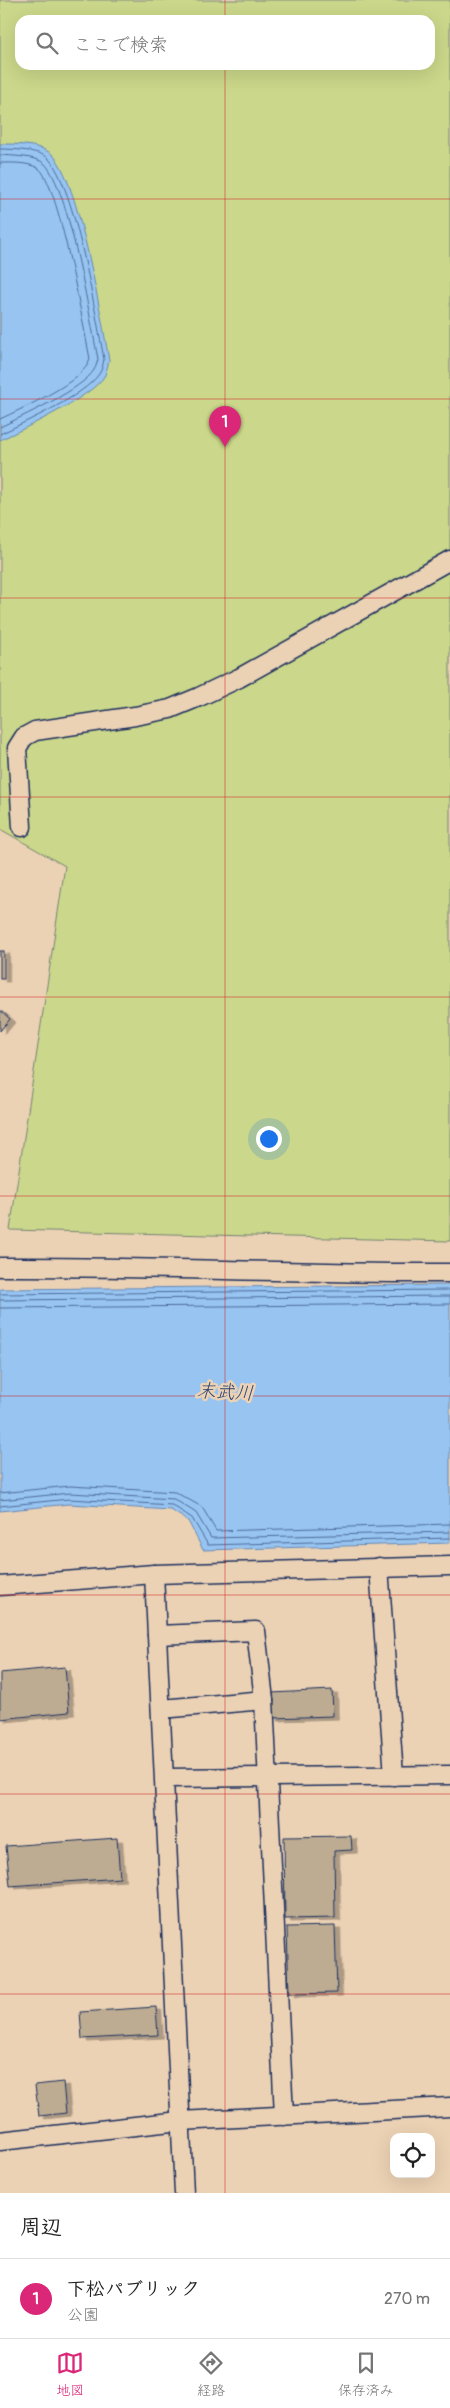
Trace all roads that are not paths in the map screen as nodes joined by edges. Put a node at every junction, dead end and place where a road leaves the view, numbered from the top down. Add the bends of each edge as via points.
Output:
1 (450, 560) edge
2 (22, 827) dead end
3 (0, 1267) edge
4 (450, 1273) edge
5 (450, 1566) edge
6 (380, 1568) junction
7 (154, 1574) junction
8 (0, 1586) edge
9 (157, 1635) junction
10 (264, 1700) junction
11 (161, 1709) junction
12 (450, 1775) edge
13 (394, 1776) junction
14 (267, 1777) junction
15 (165, 1778) junction
16 (450, 2108) edge
17 (284, 2116) junction
18 (180, 2121) junction
19 (0, 2141) edge
20 (184, 2193) edge

1 - 2 street via 199,697 170,709 35,732 24,738 17,748
3 - 4 street
5 - 6 street
6 - 7 street
6 - 13 street
7 - 8 street
7 - 9 street
9 - 10 street via 256,1631
9 - 11 street
10 - 11 street
10 - 14 street
11 - 15 street
12 - 13 street
13 - 14 street
14 - 15 street
14 - 17 street
15 - 18 street
16 - 17 street
17 - 18 street
18 - 19 street
18 - 20 street

